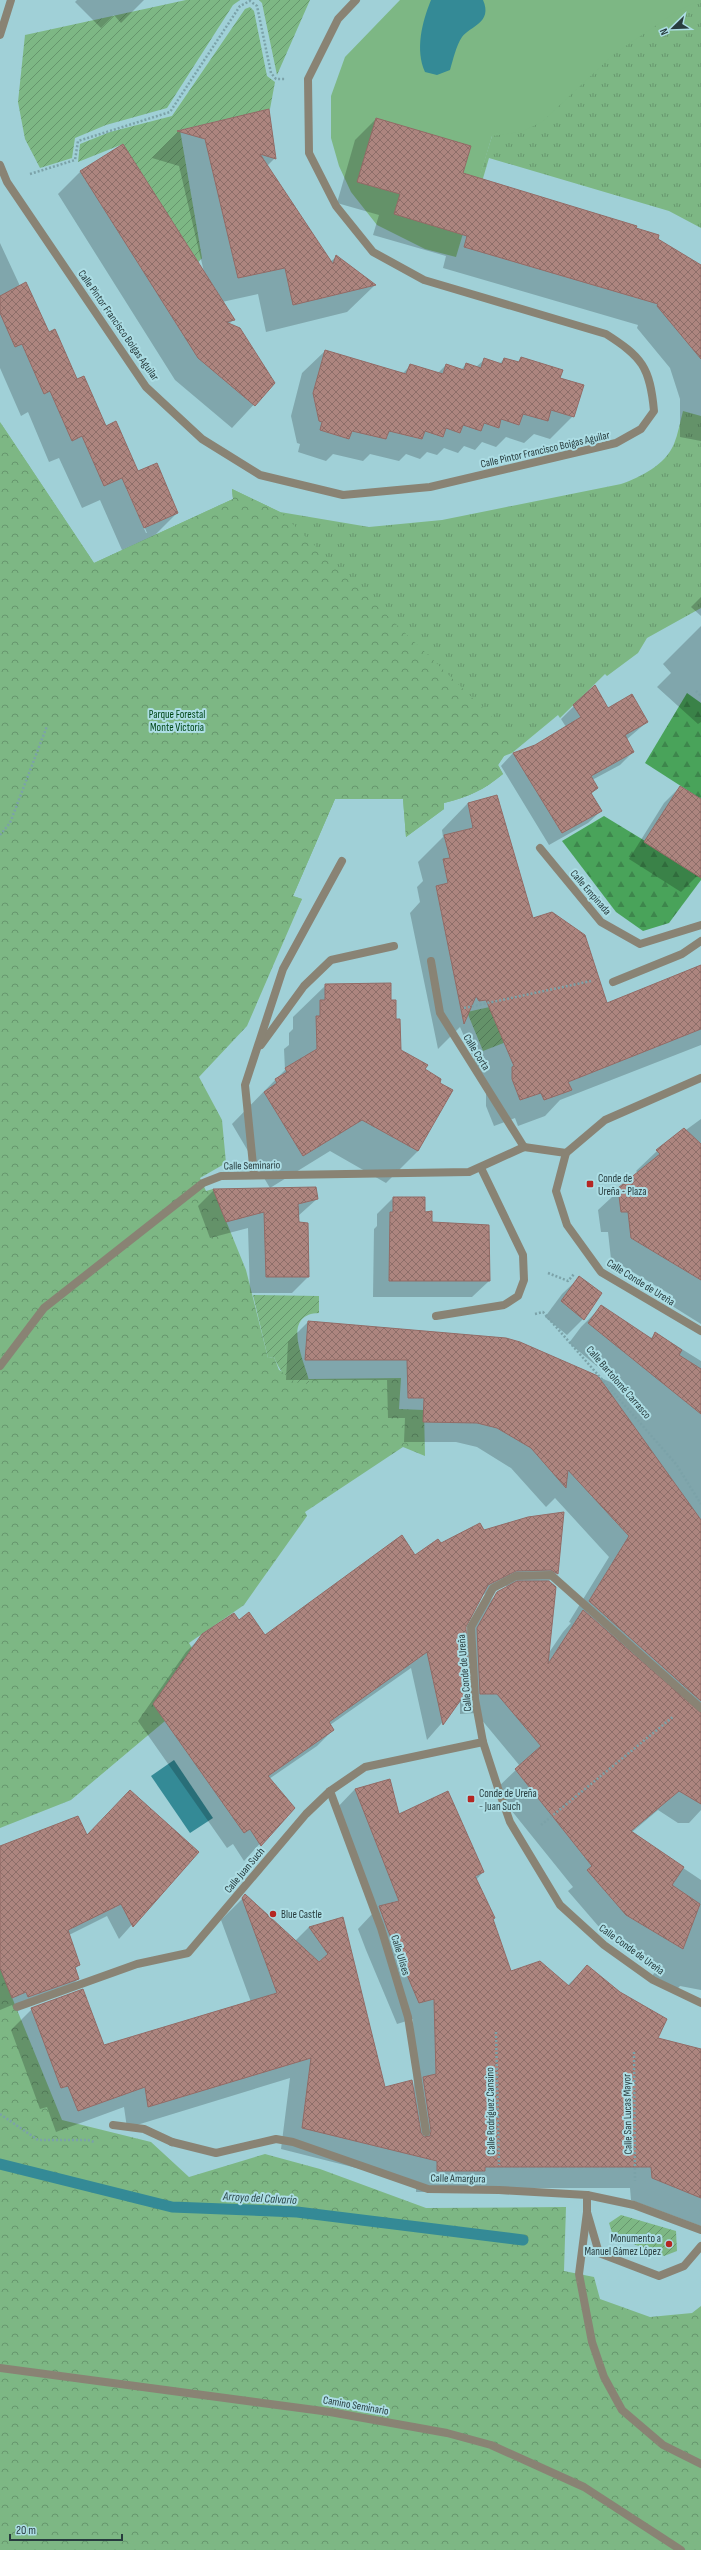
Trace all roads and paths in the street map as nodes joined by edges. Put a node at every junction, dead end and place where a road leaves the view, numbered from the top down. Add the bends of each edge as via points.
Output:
1 (12, 0) edge
2 (356, 0) edge
3 (0, 35) edge
4 (308, 79) junction
5 (0, 165) edge
6 (42, 170) dead end
7 (696, 692) dead end
8 (701, 696) edge
9 (47, 726) dead end
10 (0, 835) edge
11 (540, 848) dead end
12 (342, 862) dead end
13 (701, 925) edge
14 (701, 941) edge
15 (394, 946) dead end
16 (431, 961) dead end
17 (592, 981) dead end
18 (613, 982) dead end
19 (466, 1008) dead end
20 (256, 1051) junction
21 (701, 1078) edge
22 (524, 1147) junction
23 (566, 1153) junction
24 (481, 1168) junction
25 (254, 1175) junction
26 (548, 1273) dead end
27 (564, 1279) dead end
28 (504, 1305) junction
29 (436, 1316) dead end
30 (701, 1331) edge
31 (0, 1366) edge
32 (701, 1504) edge
33 (701, 1708) edge
34 (673, 1717) dead end
35 (484, 1742) junction
36 (330, 1791) junction
37 (538, 1827) dead end
38 (701, 2003) edge
39 (17, 2007) dead end
40 (496, 2032) dead end
41 (634, 2052) dead end
42 (0, 2114) edge
43 (113, 2125) dead end
44 (426, 2132) dead end
45 (99, 2144) dead end
46 (636, 2175) dead end
47 (498, 2190) junction
48 (587, 2195) junction
49 (587, 2212) junction
50 (701, 2230) edge
51 (701, 2246) edge
52 (0, 2368) edge
53 (701, 2464) edge
54 (681, 2550) edge

1 - 3 street
2 - 4 street, Calle Pintor Francisco Boigas Aguilar via 338,19
4 - 5 street, Calle Pintor Francisco Boigas Aguilar via 309,153 336,206 373,252 424,280 606,334 627,347 644,364 652,386 654,411 641,429 616,443 430,487 343,495 260,474 202,439 146,387 7,182
4 - 6 path via 276,78 271,73 257,6 250,1 240,6 170,112 78,141 75,160
7 - 8 path
9 - 10 path via 10,824
11 - 13 street, Calle Empinada via 601,922 640,944
12 - 20 street via 283,969
14 - 18 street via 682,954
15 - 20 street via 331,960 304,986
16 - 22 street, Calle Corta via 440,1013
17 - 19 path
20 - 25 street via 245,1085
21 - 23 street via 605,1120
22 - 23 street
22 - 24 street, Calle Seminario
23 - 30 street, Calle Conde de Ureña via 556,1191 567,1225 588,1257 601,1272
24 - 25 street, Calle Seminario via 470,1172 404,1175
24 - 28 street via 523,1255 524,1280 520,1291 518,1296
25 - 31 street, Calle Seminario via 220,1176 203,1183 44,1308
26 - 27 path
28 - 29 street
28 - 32 path, Calle Bartolomé Carrasco via 518,1318 543,1312 676,1464
33 - 35 street, Calle Conde de Ureña via 551,1575 516,1576 493,1588 471,1627 475,1700
34 - 37 path
35 - 36 street, Calle Juan Such via 365,1767
35 - 38 street, Calle Conde de Ureña via 510,1822 560,1905 604,1945 653,1980
36 - 39 street, Calle Juan Such via 306,1814 188,1953 137,1964
36 - 44 street, Calle Ulises via 381,1928 408,2017
40 - 47 path, Calle Rodríguez Cansino
41 - 46 path, Calle San Lucas Mayor
42 - 45 path via 38,2140 88,2140
43 - 47 street, Calle Amargura via 144,2128 172,2142 216,2153 276,2139 293,2142 428,2190
47 - 48 street, Calle Amargura
48 - 49 street
48 - 50 street, Calle Amargura via 634,2205
49 - 51 street via 599,2252 659,2276 684,2266
49 - 53 street via 580,2274 592,2342 604,2377 622,2410 663,2445
52 - 54 street, Camino Seminario via 330,2412 447,2433 491,2445 584,2487

